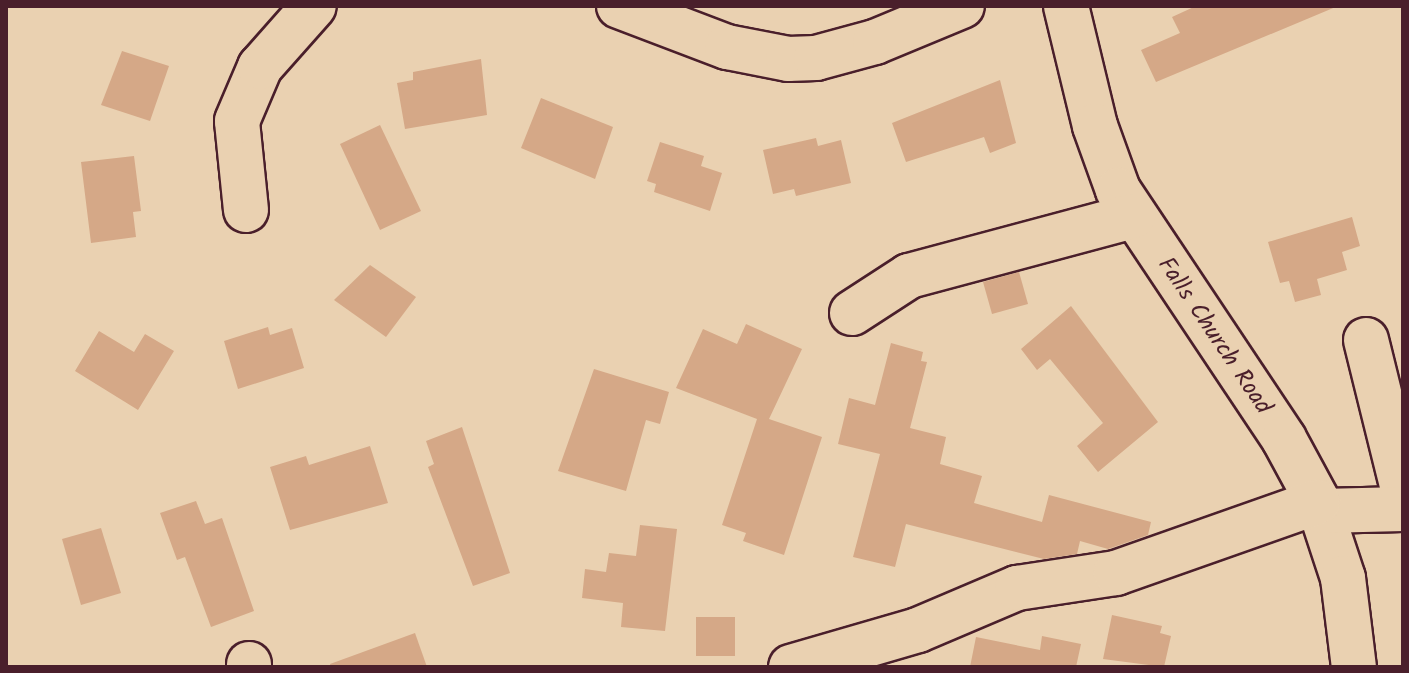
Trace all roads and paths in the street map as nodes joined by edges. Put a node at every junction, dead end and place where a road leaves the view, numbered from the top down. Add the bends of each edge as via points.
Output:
1 (314, 6) edge
2 (619, 6) edge
3 (962, 6) edge
4 (1066, 6) edge
5 (246, 210) dead end
6 (1133, 216) junction
7 (852, 313) dead end
8 (1366, 340) dead end
9 (1403, 490) edge
10 (1320, 507) junction
11 (1403, 509) edge
12 (791, 667) edge
13 (1354, 667) edge

1 - 5 street via 260,67 237,121
2 - 3 street via 727,47 788,59 839,53
4 - 6 street, Falls Church Road via 1095,126
6 - 7 street via 909,276
6 - 10 street, Falls Church Road via 1284,439
8 - 9 street
10 - 11 street
10 - 12 street via 1116,573 1017,588 918,630
10 - 13 street, Falls Church Road via 1343,578

